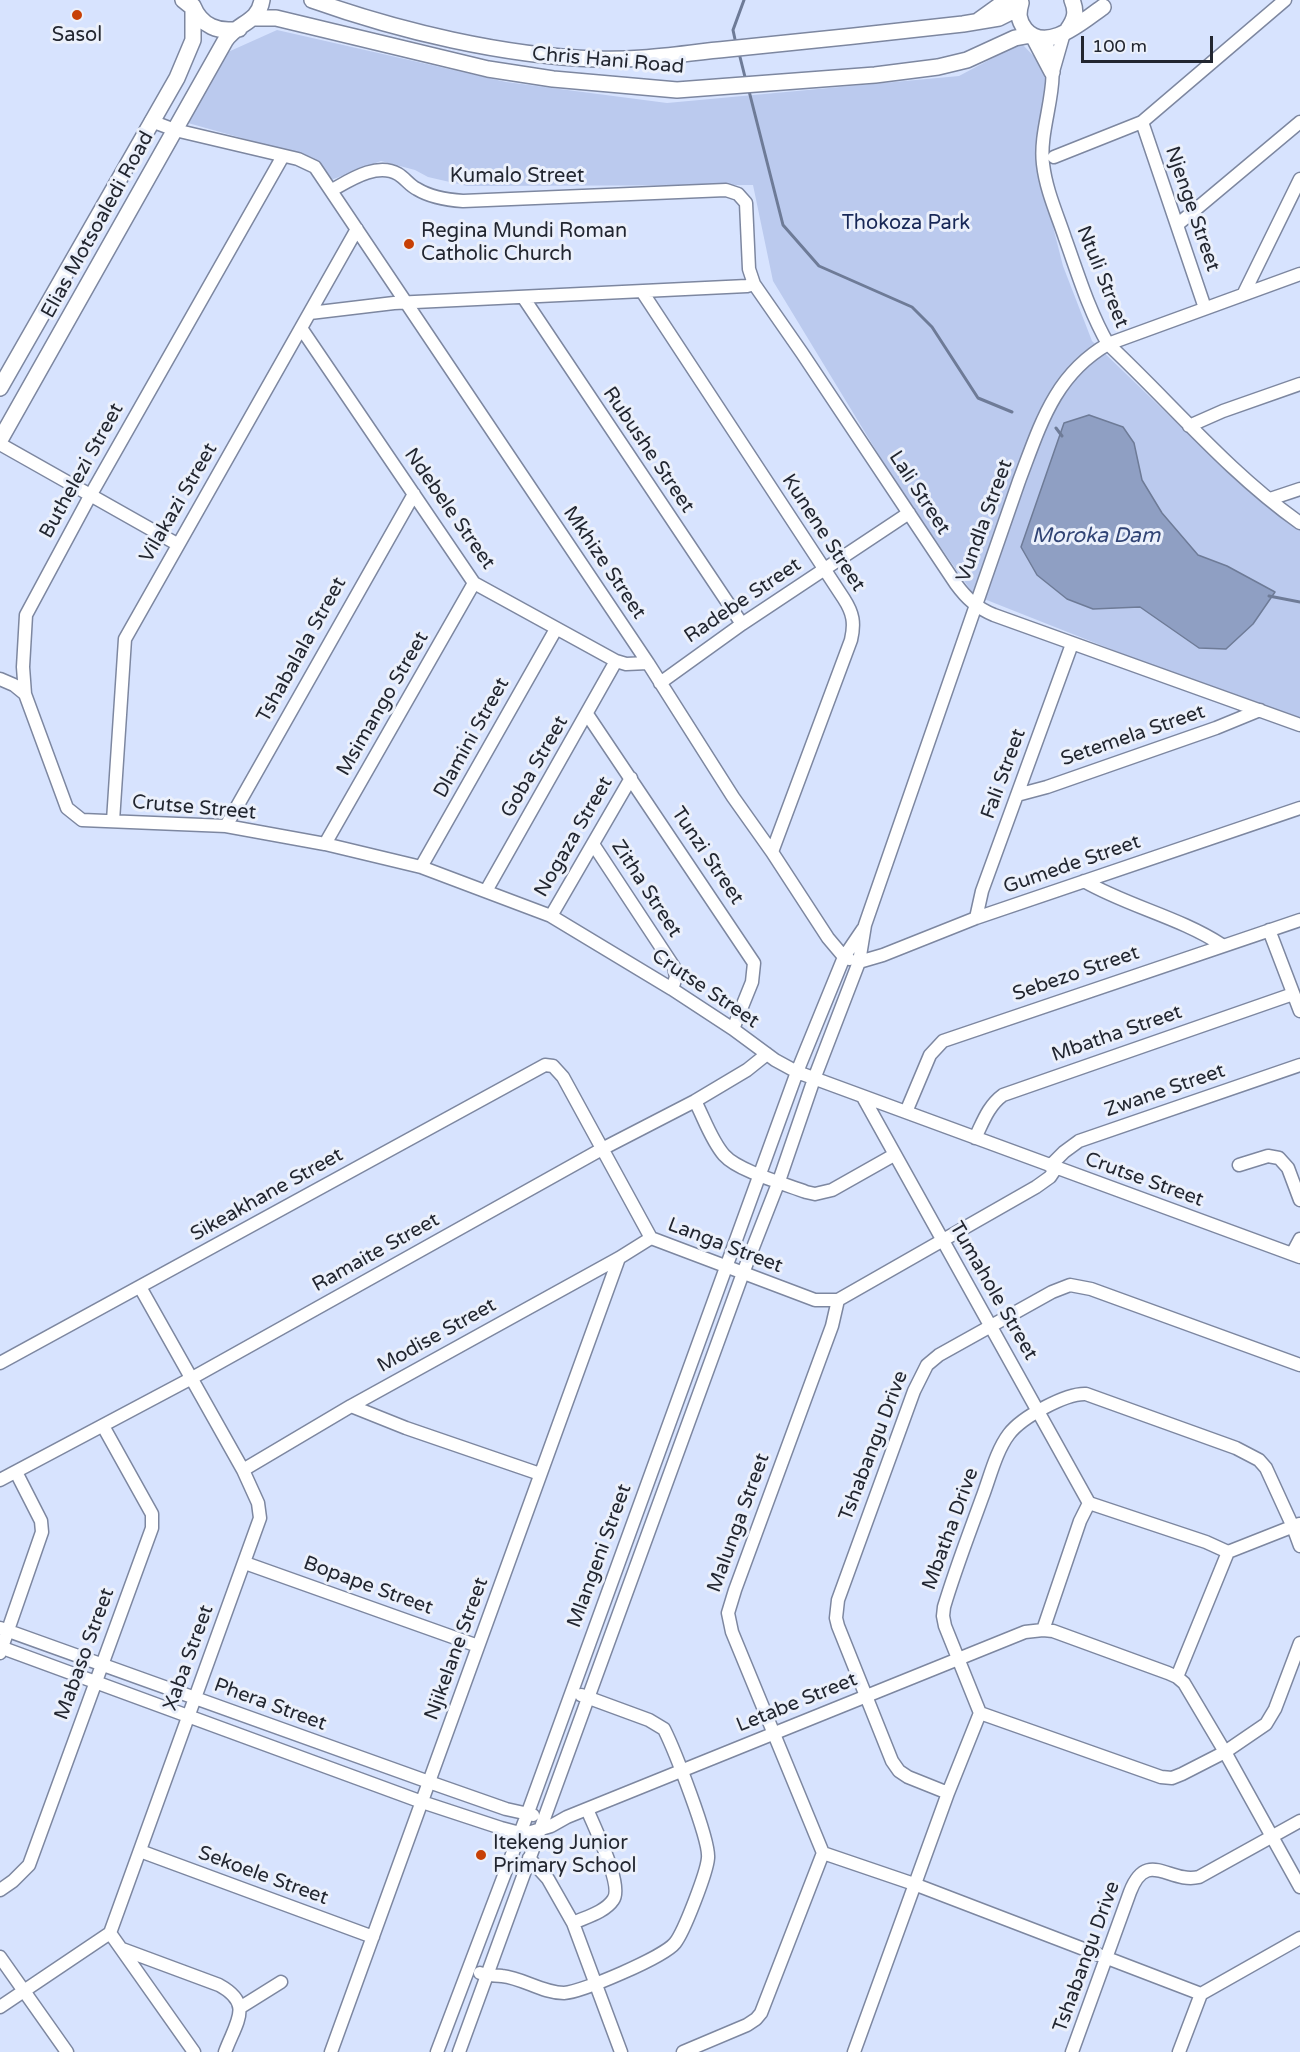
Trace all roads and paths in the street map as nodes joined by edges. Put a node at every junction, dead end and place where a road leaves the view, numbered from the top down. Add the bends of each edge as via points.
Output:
1 (262, 0) edge
2 (312, 0) edge
3 (1072, 0) edge
4 (1285, 0) edge
5 (1017, 2) edge
6 (1110, 3) edge
7 (193, 7) edge
8 (1075, 16) junction
9 (254, 18) junction
10 (296, 23) junction
11 (232, 31) junction
12 (1065, 33) junction
13 (1036, 37) junction
14 (1052, 72) junction
15 (152, 122) junction
16 (1142, 122) junction
17 (1300, 122) edge
18 (175, 130) junction
19 (283, 156) junction
20 (1054, 157) dead end
21 (1300, 179) edge
22 (332, 190) junction
23 (734, 192) joint
24 (1177, 225) junction
25 (357, 229) junction
26 (1300, 274) edge
27 (59, 284) junction
28 (754, 284) junction
29 (87, 286) junction
30 (643, 293) junction
31 (1244, 293) junction
32 (523, 297) junction
33 (406, 303) junction
34 (1205, 308) junction
35 (310, 313) junction
36 (301, 328) junction
37 (1108, 344) junction
38 (1300, 384) edge
39 (0, 388) edge
40 (1189, 426) junction
41 (0, 440) edge
42 (0, 444) edge
43 (1300, 489) edge
44 (414, 494) junction
45 (90, 496) junction
46 (1270, 499) junction
47 (909, 513) junction
48 (1300, 523) edge
49 (177, 544) junction
50 (824, 569) junction
51 (474, 583) junction
52 (975, 606) junction
53 (742, 624) junction
54 (556, 629) junction
55 (1072, 644) junction
56 (616, 661) junction
57 (648, 663) junction
58 (0, 680) edge
59 (660, 683) junction
60 (25, 694) junction
61 (1260, 710) junction
62 (587, 714) junction
63 (1300, 725) edge
64 (632, 778) junction
65 (1017, 795) junction
66 (1300, 808) edge
67 (82, 820) joint
68 (113, 821) junction
69 (226, 826) junction
70 (593, 843) junction
71 (325, 844) junction
72 (772, 852) junction
73 (422, 867) junction
74 (1083, 881) junction
75 (486, 891) junction
76 (551, 916) junction
77 (976, 918) junction
78 (1300, 920) edge
79 (865, 925) junction
80 (1269, 930) junction
81 (1222, 945) junction
82 (844, 957) junction
83 (859, 962) junction
84 (672, 989) junction
85 (1293, 994) junction
86 (1300, 1011) edge
87 (733, 1029) junction
88 (766, 1054) junction
89 (1300, 1065) edge
90 (553, 1066) joint
91 (796, 1072) junction
92 (814, 1079) junction
93 (863, 1097) junction
94 (696, 1101) junction
95 (906, 1112) junction
96 (975, 1138) junction
97 (602, 1149) junction
98 (894, 1155) junction
99 (1239, 1165) dead end
100 (1053, 1167) junction
101 (760, 1175) junction
102 (779, 1181) junction
103 (1300, 1200) edge
104 (651, 1238) junction
105 (1300, 1239) edge
106 (942, 1242) junction
107 (1296, 1256) edge
108 (619, 1258) junction
109 (725, 1266) junction
110 (743, 1273) junction
111 (140, 1287) junction
112 (838, 1300) junction
113 (990, 1327) junction
114 (0, 1363) edge
115 (1300, 1365) edge
116 (192, 1378) junction
117 (351, 1406) junction
118 (1039, 1412) junction
119 (103, 1426) junction
120 (243, 1470) junction
121 (16, 1472) junction
122 (540, 1474) junction
123 (0, 1480) edge
124 (1089, 1503) junction
125 (1297, 1525) edge
126 (1300, 1546) edge
127 (1228, 1552) junction
128 (245, 1563) junction
129 (4, 1629) edge
130 (1043, 1630) junction
131 (1300, 1643) edge
132 (478, 1646) junction
133 (1, 1649) edge
134 (958, 1659) junction
135 (102, 1664) junction
136 (1177, 1677) junction
137 (95, 1683) junction
138 (572, 1691) junction
139 (865, 1696) junction
140 (588, 1697) junction
141 (195, 1699) junction
142 (980, 1713) junction
143 (188, 1718) junction
144 (773, 1733) junction
145 (1225, 1752) junction
146 (680, 1771) junction
147 (429, 1782) junction
148 (948, 1793) junction
149 (422, 1802) junction
150 (586, 1809) junction
151 (527, 1815) junction
152 (544, 1817) junction
153 (567, 1817) junction
154 (1300, 1821) edge
155 (539, 1830) junction
156 (520, 1833) junction
157 (1273, 1837) junction
158 (140, 1851) junction
159 (823, 1853) junction
160 (530, 1858) junction
161 (914, 1884) junction
162 (1300, 1887) edge
163 (0, 1890) edge
164 (573, 1923) junction
165 (110, 1933) junction
166 (373, 1937) junction
167 (1300, 1938) edge
168 (122, 1949) junction
169 (474, 1954) junction
170 (0, 1957) edge
171 (1106, 1957) junction
172 (492, 1961) junction
173 (469, 1969) junction
174 (486, 1976) junction
175 (503, 1976) junction
176 (281, 1982) dead end
177 (595, 1985) junction
178 (25, 1991) junction
179 (1201, 1994) junction
180 (0, 2007) edge
181 (241, 2007) junction
182 (67, 2052) edge
183 (194, 2052) edge
184 (225, 2052) edge
185 (331, 2052) edge
186 (437, 2052) edge
187 (459, 2052) edge
188 (621, 2052) edge
189 (683, 2052) edge
190 (854, 2052) edge
191 (1072, 2052) edge
192 (1179, 2052) edge

1 - 9 main road
2 - 5 main road, Chris Hani Road via 364,17 485,46 549,56 619,59 980,22 999,18
3 - 8 main road
4 - 16 street
5 - 13 main road via 1020,21
6 - 8 main road
6 - 12 main road, Chris Hani Road
7 - 11 main road via 215,29
7 - 15 main road, Elias Motsoaledi Road via 193,40
8 - 12 main road
9 - 10 main road, Chris Hani Road
9 - 11 main road
10 - 11 main road via 271,23
10 - 13 main road, Chris Hani Road via 488,69 677,90 938,67 967,60 1015,38
11 - 18 main road, Elias Motsoaledi Road
12 - 13 main road, Chris Hani Road via 1053,38
12 - 14 street, Ntuli Street
13 - 14 main road
14 - 37 street, Ntuli Street via 1042,143 1045,175 1083,288
15 - 18 street
15 - 27 main road, Elias Motsoaledi Road
16 - 20 street
16 - 24 street, Njenge Street
17 - 24 street
18 - 19 street
18 - 29 main road, Elias Motsoaledi Road
19 - 22 street via 315,166
19 - 45 street, Buthelezi Street
21 - 31 street
22 - 23 street, Kumalo Street via 357,176 383,171 400,175 430,195 463,201
22 - 25 street, Mkhize Street
23 - 28 street, Lali Street via 746,203 749,269
24 - 34 street, Njenge Street
25 - 33 street, Mkhize Street
25 - 35 street, Vilakazi Street
26 - 31 street, Vundla Street
27 - 29 main road
27 - 39 main road, Elias Motsoaledi Road
28 - 30 street
28 - 47 street, Lali Street
29 - 41 main road, Elias Motsoaledi Road
30 - 32 street
30 - 50 street, Kunene Street
31 - 34 street, Vundla Street
32 - 33 street
32 - 53 street, Rubushe Street
33 - 35 street
33 - 57 street, Mkhize Street
34 - 37 street, Vundla Street
35 - 36 street, Vilakazi Street
36 - 44 street, Ndebele Street
36 - 49 street, Vilakazi Street
37 - 40 street, Ntuli Street
37 - 52 street, Vundla Street via 1074,370 1053,397
38 - 40 street
40 - 46 street, Ntuli Street
42 - 45 street
43 - 46 street
44 - 51 street, Ndebele Street
44 - 69 street, Tshabalala Street
45 - 49 street
45 - 60 street, Buthelezi Street via 26,615
46 - 48 street, Ntuli Street
47 - 50 street, Radebe Street
47 - 52 street, Lali Street
49 - 68 street, Vilakazi Street via 125,639
50 - 53 street, Radebe Street
50 - 72 street, Kunene Street via 850,609 854,628
51 - 54 street, Ndebele Street
51 - 71 street, Msimango Street
52 - 55 street, Lali Street
52 - 79 street, Vundla Street
53 - 59 street, Radebe Street
54 - 56 street, Ndebele Street
54 - 73 street, Dlamini Street
55 - 61 street, Lali Street
55 - 65 street, Fali Street
56 - 57 street, Ndebele Street
56 - 62 street, Goba Street
57 - 59 street, Mkhize Street
58 - 60 street
59 - 72 street, Mkhize Street
60 - 67 street, Buthelezi Street via 67,808
61 - 63 street, Lali Street
61 - 65 street, Setemela Street
62 - 64 street, Tunzi Street
62 - 75 street, Goba Street
64 - 70 street, Nogaza Street
64 - 87 street, Tunzi Street via 754,963 752,982
65 - 77 street, Fali Street
66 - 74 street, Gumede Street
67 - 68 street, Crutse Street
68 - 69 street, Crutse Street
69 - 71 street, Crutse Street
70 - 76 street, Nogaza Street
70 - 84 street, Zitha Street via 674,967
71 - 73 street, Crutse Street
72 - 82 street, Mkhize Street
73 - 75 street, Crutse Street
74 - 77 street, Gumede Street
74 - 81 street
75 - 76 street, Crutse Street
76 - 84 street, Crutse Street
77 - 83 street, Gumede Street
78 - 80 street, Sebezo Street
79 - 82 street, Vundla Street
79 - 83 street, Vundla Street
80 - 81 street, Sebezo Street
80 - 85 street
81 - 95 street, Sebezo Street via 943,1041 930,1055
82 - 83 street
82 - 91 street, Vundla Street
83 - 92 street, Vundla Street
84 - 87 street, Crutse Street
85 - 86 street
85 - 96 street, Mbatha Street via 1003,1095 988,1110
87 - 88 street, Crutse Street
88 - 91 street, Crutse Street
88 - 94 street, Ramaite Street
89 - 100 street, Zwane Street via 1089,1137 1072,1145
90 - 97 street, Langa Street via 564,1077
90 - 111 street, Sikeakhane Street via 538,1068
91 - 92 street, Crutse Street
91 - 101 street, Mlangeni Street
92 - 93 street, Crutse Street
92 - 102 street, Mlangeni Street
93 - 95 street, Crutse Street
93 - 98 street, Tumahole Street
94 - 97 street, Ramaite Street
94 - 101 street via 725,1156
95 - 96 street, Crutse Street
96 - 100 street, Crutse Street
97 - 104 street, Langa Street
97 - 116 street, Ramaite Street
98 - 102 street via 824,1193 806,1192
98 - 106 street, Tumahole Street
99 - 103 street via 1263,1157 1279,1158
100 - 106 street via 1050,1177 1036,1187
100 - 107 street, Crutse Street
101 - 102 street
101 - 109 street, Mlangeni Street
102 - 110 street, Mlangeni Street
104 - 108 street, Modise Street
104 - 109 street, Langa Street
105 - 107 street, Crutse Street
106 - 112 street
106 - 113 street, Tumahole Street
108 - 117 street, Modise Street
108 - 122 street, Njikelane Street
109 - 110 street, Langa Street
109 - 138 street, Mlangeni Street
110 - 112 street, Langa Street via 815,1300
110 - 140 street, Mlangeni Street
111 - 114 street, Sikeakhane Street
111 - 116 street, Xaba Street
112 - 144 street, Malunga Street via 728,1613
113 - 115 street, Tshabangu Drive via 1062,1288 1080,1286
113 - 118 street, Tumahole Street
113 - 139 street, Tshabangu Drive via 939,1355 920,1375 838,1600 838,1626
116 - 119 street, Ramaite Street
116 - 120 street, Xaba Street
117 - 120 street, Modise Street
117 - 122 street
118 - 124 street, Tumahole Street
118 - 125 street, Mbatha Drive via 1067,1397 1086,1394 1236,1448 1266,1468
118 - 134 street, Mbatha Drive via 1017,1426 1002,1447 947,1596 943,1616
119 - 121 street, Ramaite Street
119 - 135 street, Mabaso Street via 153,1518
120 - 128 street, Xaba Street via 260,1510
121 - 123 street, Ramaite Street
121 - 129 street via 41,1521 42,1532
122 - 132 street, Njikelane Street
124 - 127 street
124 - 130 street
125 - 126 street, Mbatha Drive
125 - 127 street
127 - 136 street
128 - 132 street, Bopape Street
128 - 141 street, Xaba Street
129 - 133 street
129 - 135 street, Phera Street
130 - 134 street, Letabe Street via 1025,1632
130 - 136 street
131 - 145 street via 1266,1724
132 - 147 street, Njikelane Street
133 - 137 street, Phera Street
134 - 139 street, Letabe Street
134 - 142 street, Mbatha Drive
135 - 137 street, Mabaso Street
135 - 141 street, Phera Street
136 - 145 street
137 - 143 street, Phera Street
137 - 163 street, Mabaso Street via 28,1864
138 - 140 street
138 - 151 street, Mlangeni Street
139 - 144 street, Letabe Street
139 - 148 street, Tshabangu Drive via 886,1749 900,1771
140 - 146 street via 664,1729
140 - 152 street, Mlangeni Street
141 - 143 street, Xaba Street
141 - 147 street, Phera Street
142 - 145 street via 1161,1778 1172,1778
142 - 148 street
143 - 149 street, Phera Street
143 - 158 street, Xaba Street
144 - 146 street, Letabe Street
144 - 159 street, Malunga Street
145 - 157 street
146 - 150 street, Letabe Street
146 - 177 street via 705,1835 708,1857 681,1934 670,1949
147 - 149 street, Njikelane Street
147 - 151 street, Phera Street
148 - 161 street
149 - 156 street, Phera Street
149 - 166 street, Njikelane Street
150 - 153 street, Letabe Street
150 - 164 street via 615,1878 616,1893 606,1907
151 - 152 street, Phera Street
151 - 156 street, Mlangeni Street
152 - 153 street, Letabe Street
152 - 155 street, Mlangeni Street
153 - 155 street, Letabe Street
154 - 157 street, Tshabangu Drive
155 - 156 street, Letabe Street
155 - 160 street, Mlangeni Street
156 - 169 street, Mlangeni Street
157 - 162 street
157 - 171 street, Tshabangu Drive via 1199,1877 1145,1871 1132,1886
158 - 165 street, Xaba Street
158 - 166 street, Sekoele Street
159 - 161 street
159 - 189 street via 761,2013 747,2025
160 - 164 street via 549,1879
160 - 172 street, Mlangeni Street
161 - 171 street
161 - 190 street
164 - 177 street
165 - 168 street
165 - 178 street
166 - 185 street, Njikelane Street
167 - 179 street
168 - 181 street via 219,1985 237,1998
168 - 183 street
169 - 172 street
169 - 173 street, Mlangeni Street
170 - 178 street
171 - 179 street
171 - 191 street, Tshabangu Drive
172 - 174 street, Mlangeni Street
172 - 175 street
173 - 174 street
173 - 186 street, Mlangeni Street
174 - 175 street
174 - 187 street, Mlangeni Street
175 - 177 street via 560,1993
176 - 181 street
177 - 188 street
178 - 180 street
178 - 182 street
179 - 192 street
181 - 184 street

